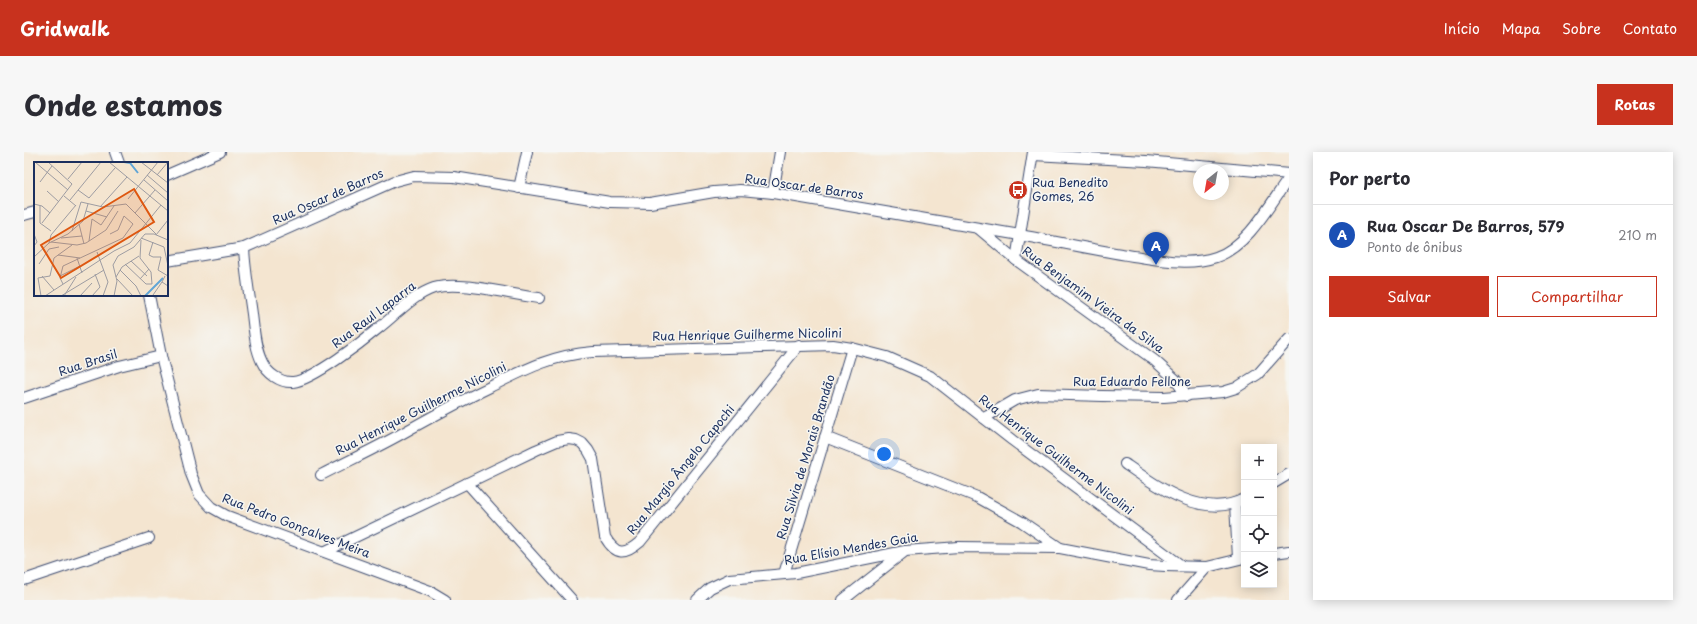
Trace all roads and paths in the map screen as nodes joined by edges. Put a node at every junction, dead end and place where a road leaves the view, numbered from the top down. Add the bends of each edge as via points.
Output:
1 (115, 152) edge
2 (220, 152) edge
3 (528, 152) edge
4 (780, 152) edge
5 (1033, 153) edge
6 (119, 162) edge
7 (1289, 174) edge
8 (168, 175) edge
9 (1289, 178) edge
10 (519, 188) junction
11 (773, 193) junction
12 (34, 212) edge
13 (24, 215) edge
14 (979, 229) junction
15 (1020, 236) junction
16 (244, 248) junction
17 (1016, 260) junction
18 (168, 261) edge
19 (149, 296) edge
20 (539, 298) dead end
21 (1289, 339) edge
22 (799, 345) junction
23 (852, 348) junction
24 (161, 356) junction
25 (1187, 396) junction
26 (24, 398) edge
27 (984, 418) junction
28 (825, 437) junction
29 (1126, 464) dead end
30 (1289, 474) edge
31 (321, 475) dead end
32 (1277, 481) edge
33 (467, 483) junction
34 (1241, 501) edge
35 (1235, 504) junction
36 (149, 538) dead end
37 (1060, 548) junction
38 (326, 551) junction
39 (905, 551) junction
40 (1289, 551) edge
41 (1277, 553) edge
42 (1241, 558) edge
43 (1182, 566) junction
44 (1207, 567) junction
45 (784, 574) junction
46 (24, 580) edge
47 (445, 600) edge
48 (572, 600) edge
49 (697, 600) edge
50 (843, 600) edge
51 (1178, 600) edge

1 - 6 street
2 - 8 street
3 - 10 street
4 - 11 street
5 - 7 street
5 - 15 street
9 - 15 street, Rua Oscar de Barros via 1241,241 1230,250 1200,261 1154,259
10 - 11 street, Rua Oscar de Barros via 632,204 714,192 740,190
10 - 16 street, Rua Oscar de Barros via 454,177 414,176 395,181
11 - 14 street, Rua Oscar de Barros
12 - 13 street
14 - 15 street, Rua Oscar de Barros
14 - 17 street, Rua Benjamim Vieira da Silva
15 - 17 street
16 - 18 street, Rua Oscar de Barros
16 - 20 street, Rua Raul Laparra via 255,339 262,362 269,372 286,382 307,378 325,367 419,296 434,288 464,286
17 - 25 street, Rua Benjamim Vieira da Silva via 1154,360 1171,375
19 - 24 street, Rua Pedro Gonçalves Meira
21 - 25 street, Rua Eduardo Fellone via 1258,374 1246,383 1223,392
22 - 23 street, Rua Henrique Guilherme Nicolini
22 - 31 street, Rua Henrique Guilherme Nicolini via 593,352 556,357 536,364 465,399
22 - 33 street, Rua Margio Ângelo Capochi via 640,542 628,550 615,550 605,538 592,459 582,443 576,440 557,442
23 - 27 street, Rua Henrique Guilherme Nicolini via 887,357 930,376
23 - 28 street, Rua Silvia de Morais Brandão
24 - 26 street, Rua Brasil via 119,366
24 - 38 street, Rua Pedro Gonçalves Meira via 191,474 199,494 211,507 227,516
25 - 27 street, Rua Eduardo Fellone via 1038,394 1015,400
27 - 43 street, Rua Henrique Guilherme Nicolini
28 - 37 street via 977,497 1022,522
28 - 45 street, Rua Silvia de Morais Brandão
29 - 35 street via 1179,497 1199,504
30 - 32 street
33 - 38 street, Rua Margio Ângelo Capochi
33 - 48 street
34 - 35 street
35 - 42 street
36 - 46 street
37 - 39 street, Rua Elísio Mendes Gaia via 959,547
37 - 43 street, Rua Elísio Mendes Gaia via 1149,565
38 - 47 street, Rua Pedro Gonçalves Meira via 430,591
39 - 45 street, Rua Elísio Mendes Gaia
39 - 50 street
40 - 41 street
42 - 44 street
43 - 44 street, Rua Elísio Mendes Gaia
44 - 51 street
45 - 49 street, Rua Elísio Mendes Gaia via 729,580 710,588

